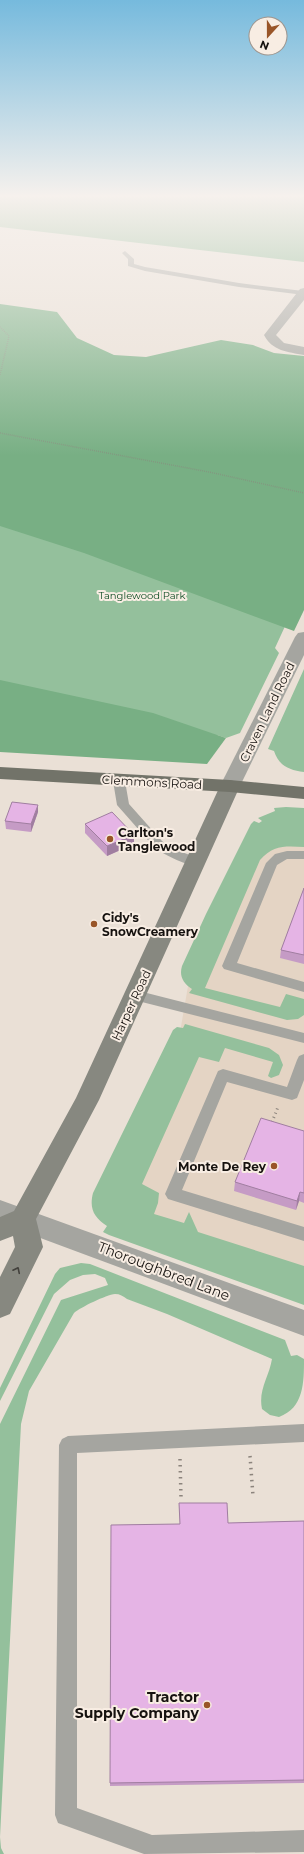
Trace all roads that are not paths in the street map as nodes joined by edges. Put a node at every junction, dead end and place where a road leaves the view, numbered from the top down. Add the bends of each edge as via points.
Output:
1 (230, 284) edge
2 (303, 292) edge
3 (304, 351) edge
4 (304, 637) edge
5 (0, 773) edge
6 (119, 781) junction
7 (230, 786) junction
8 (304, 793) edge
9 (304, 855) edge
10 (196, 862) junction
11 (304, 987) edge
12 (135, 995) junction
13 (304, 1038) edge
14 (304, 1060) edge
15 (298, 1096) edge
16 (8, 1220) edge
17 (304, 1234) edge
18 (0, 1305) edge
19 (304, 1323) edge
20 (304, 1433) edge
21 (304, 1841) edge

1 - 2 lane
2 - 3 street via 270,335 277,344
4 - 7 street, Craven Land Road
5 - 6 main road, Clemmons Road
6 - 7 main road, Clemmons Road
6 - 10 lane via 123,805 158,844 165,850
7 - 8 main road, Clemmons Road
7 - 10 main road, Harper Road
9 - 11 lane via 286,855 276,858 272,863 229,966
10 - 12 main road, Harper Road
12 - 13 lane
12 - 16 main road, Harper Road via 87,1100
14 - 15 lane
15 - 17 lane via 223,1074 173,1194
18 -> 16 main road via 29,1247
16 - 19 street, Thoroughbred Lane
20 - 21 lane via 68,1445 66,1816 152,1846

